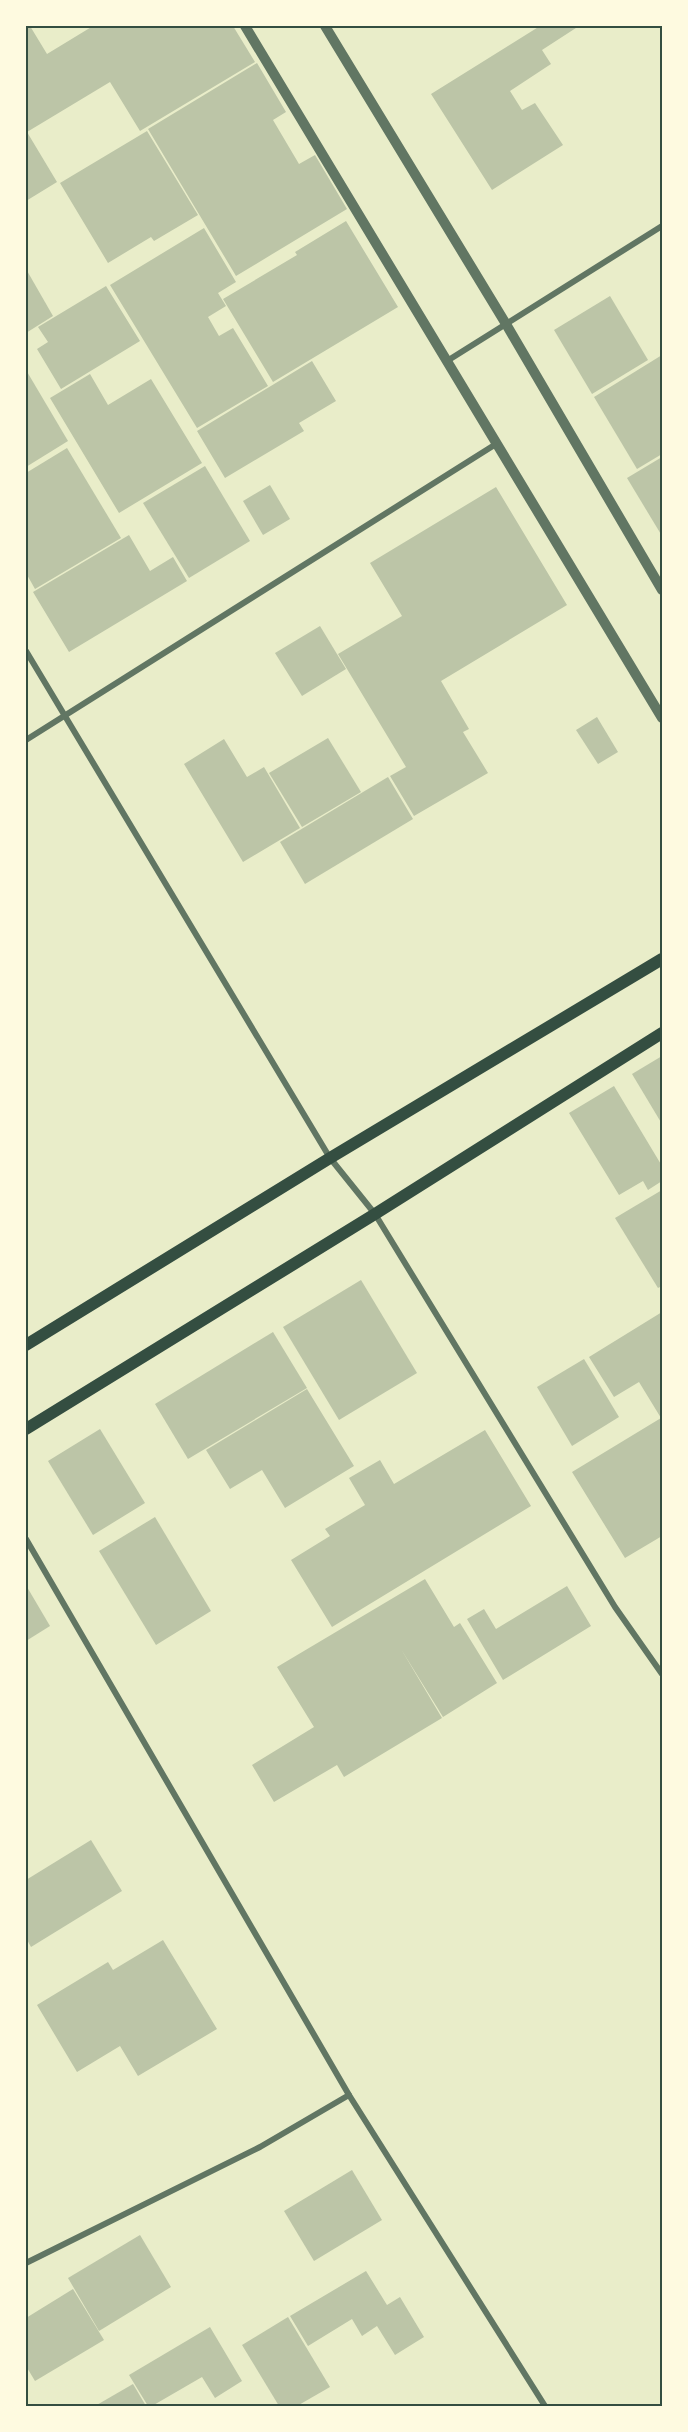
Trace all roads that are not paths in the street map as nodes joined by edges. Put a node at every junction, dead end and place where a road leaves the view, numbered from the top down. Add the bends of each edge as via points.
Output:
1 (245, 26) edge
2 (325, 26) edge
3 (663, 226) edge
4 (506, 324) junction
5 (447, 361) junction
6 (496, 444) junction
7 (663, 590) edge
8 (26, 651) edge
9 (65, 716) junction
10 (663, 718) edge
11 (26, 740) edge
12 (663, 958) edge
13 (663, 1033) edge
14 (330, 1158) junction
15 (375, 1214) junction
16 (26, 1345) edge
17 (26, 1429) edge
18 (26, 1539) edge
19 (663, 1674) edge
20 (349, 2095) junction
21 (26, 2263) edge
22 (545, 2406) edge

1 - 5 street
2 - 4 street
3 - 4 street
4 - 5 street
4 - 7 street
5 - 6 street
6 - 9 street
6 - 10 street
8 - 9 street
9 - 11 street
9 - 14 street
12 - 14 main road
13 - 15 main road
14 - 15 street
14 - 16 main road
15 - 17 main road
15 - 19 street via 615,1607
18 - 20 street
20 - 21 street via 260,2147
20 - 22 street

